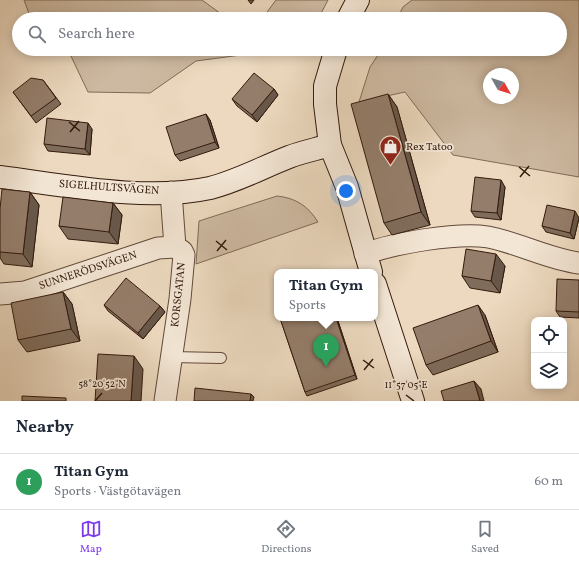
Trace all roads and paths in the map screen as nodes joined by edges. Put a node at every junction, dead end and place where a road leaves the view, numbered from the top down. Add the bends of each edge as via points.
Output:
1 (358, 0) edge
2 (352, 12) edge
3 (334, 56) edge
4 (330, 145) junction
5 (0, 177) edge
6 (171, 192) junction
7 (175, 247) junction
8 (368, 263) edge
9 (579, 263) edge
10 (378, 293) edge
11 (0, 294) edge
12 (171, 357) junction
13 (221, 358) dead end
14 (165, 401) edge
15 (413, 401) edge

1 - 2 street
3 - 4 street via 325,86
4 - 6 street, SIGELHULTSVÄGEN via 290,156 238,179 209,188
4 - 8 street via 347,187
5 - 6 street, SIGELHULTSVÄGEN via 107,190
6 - 7 street, KORSGATAN
7 - 11 street, SUNNERÖDSVÄGEN via 158,248 25,292
7 - 12 street, KORSGATAN via 184,255
8 - 9 street via 382,248 448,237 487,237
10 - 15 street
12 - 13 lane
12 - 14 street, KORSGATAN

